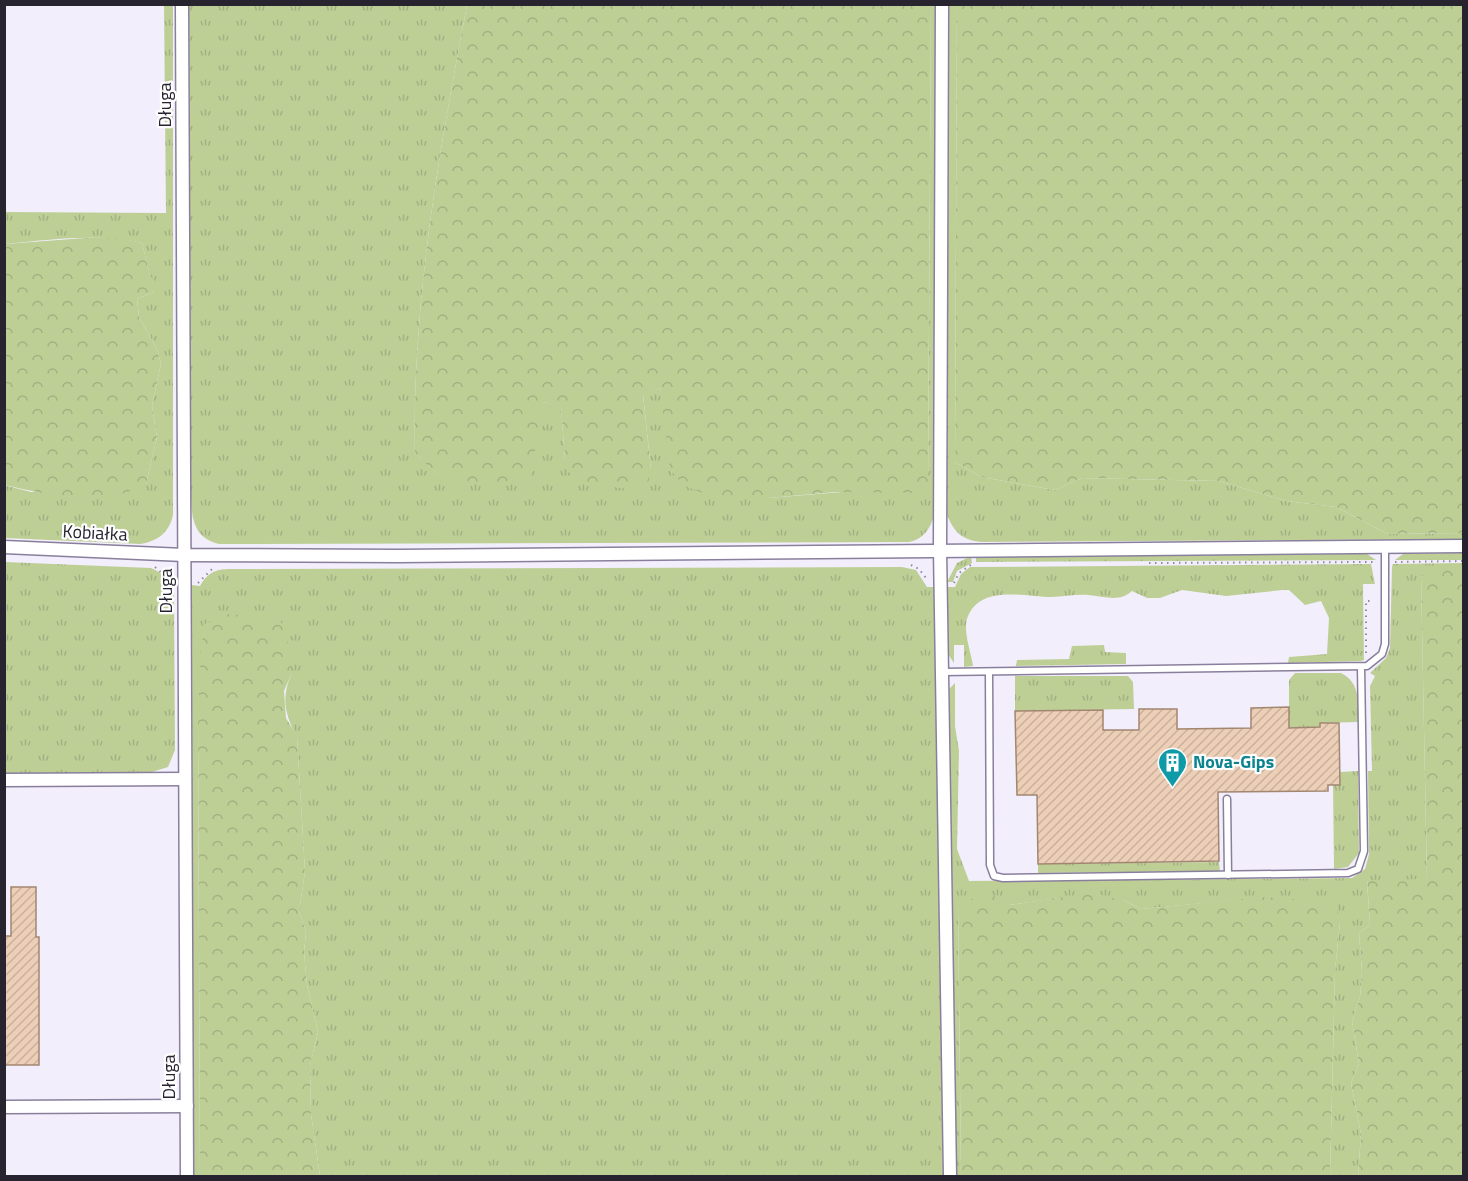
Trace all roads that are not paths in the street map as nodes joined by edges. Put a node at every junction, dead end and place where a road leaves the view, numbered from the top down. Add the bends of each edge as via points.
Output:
1 (182, 4) edge
2 (942, 4) edge
3 (1464, 546) edge
4 (4, 547) edge
5 (1385, 547) junction
6 (940, 549) junction
7 (184, 555) junction
8 (1364, 667) junction
9 (942, 672) junction
10 (989, 672) junction
11 (185, 779) junction
12 (4, 780) edge
13 (1227, 799) dead end
14 (1228, 875) junction
15 (187, 1106) junction
16 (4, 1107) edge
17 (187, 1176) edge
18 (950, 1176) edge

1 - 7 street, Długa
2 - 6 street
3 - 5 street, Kobiałka
4 - 7 street, Kobiałka
5 - 6 street, Kobiałka
5 - 8 lane via 1385,644 1382,654
6 - 7 street, Kobiałka
6 - 9 street
7 - 11 street, Długa
8 - 10 lane
8 - 14 lane via 1364,851 1358,869 1348,873
9 - 10 lane
9 - 18 street
10 - 14 lane via 990,865 994,876
11 - 12 street
11 - 15 street, Długa
13 - 14 lane
15 - 16 street
15 - 17 street, Długa

